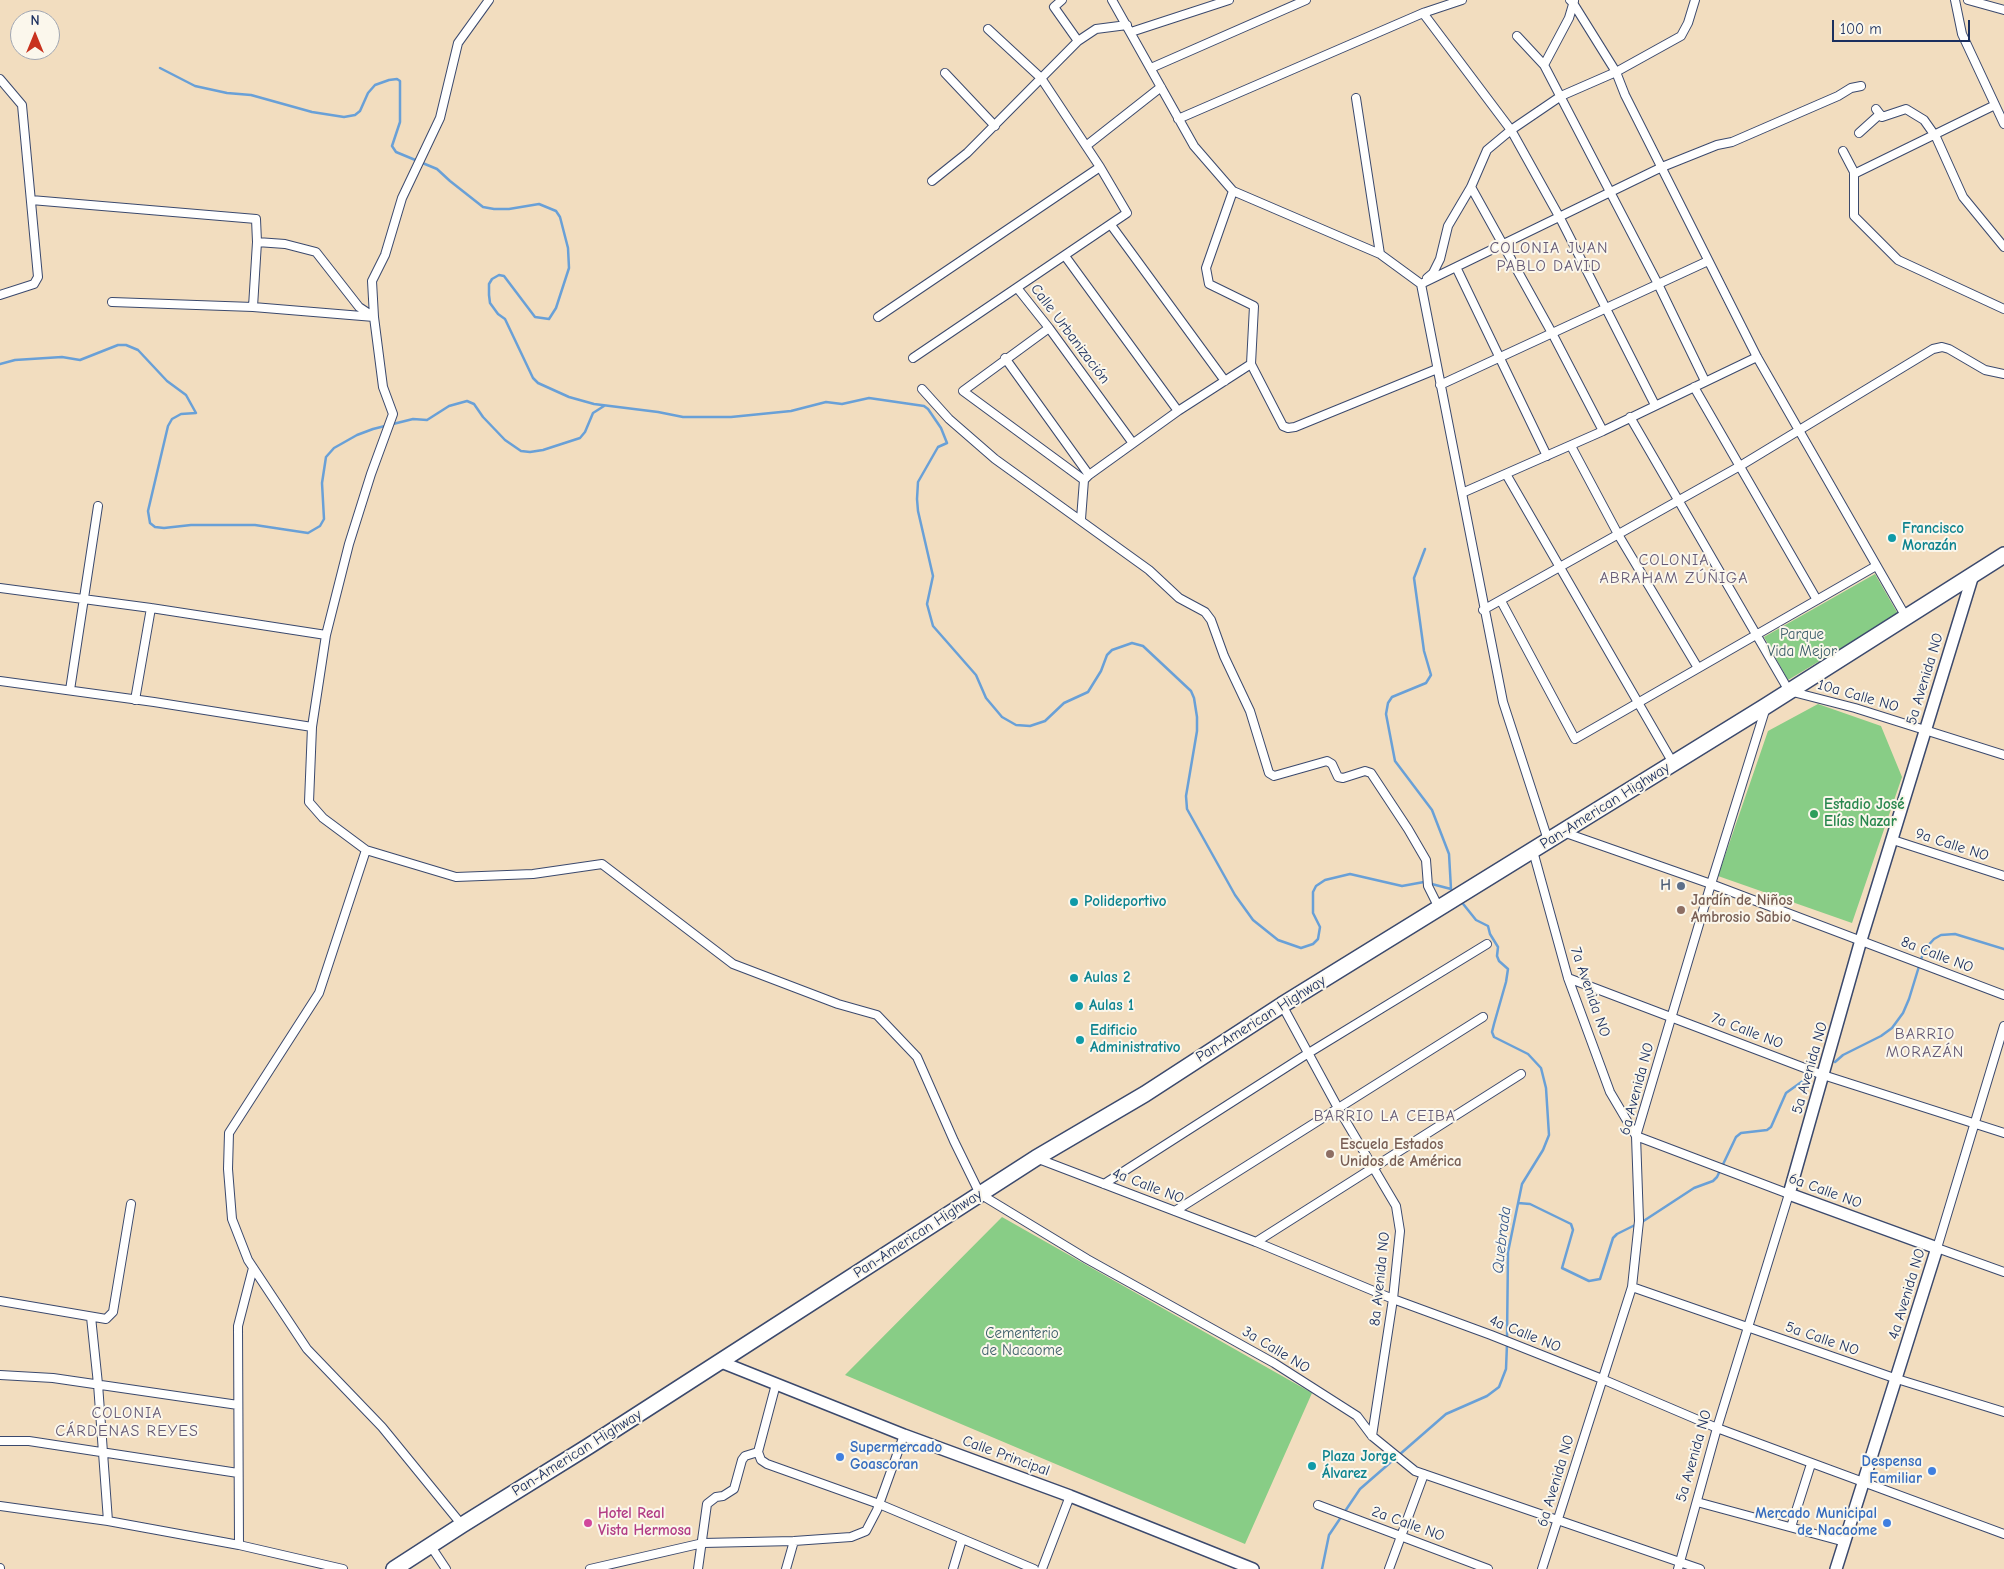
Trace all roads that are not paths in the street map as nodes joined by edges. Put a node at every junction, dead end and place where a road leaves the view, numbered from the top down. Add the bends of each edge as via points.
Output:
1 (489, 0) edge
2 (1062, 0) edge
3 (1112, 0) edge
4 (1229, 0) edge
5 (1306, 0) edge
6 (1462, 0) edge
7 (1695, 0) edge
8 (1955, 0) edge
9 (1968, 0) edge
10 (1572, 1) edge
11 (2004, 10) edge
12 (1423, 13) junction
13 (1129, 28) junction
14 (988, 29) dead end
15 (1517, 36) dead end
16 (1078, 41) junction
17 (1544, 65) junction
18 (1151, 68) junction
19 (1616, 72) junction
20 (945, 74) dead end
21 (1041, 78) junction
22 (1, 80) edge
23 (1861, 86) dead end
24 (1161, 87) junction
25 (1561, 96) junction
26 (1356, 98) dead end
27 (1995, 105) junction
28 (1178, 119) junction
29 (2004, 124) edge
30 (995, 126) junction
31 (1511, 130) junction
32 (1859, 133) dead end
33 (1934, 135) junction
34 (1086, 146) junction
35 (1843, 151) dead end
36 (1100, 167) junction
37 (1662, 167) junction
38 (1854, 174) junction
39 (932, 181) dead end
40 (1471, 187) junction
41 (1233, 191) junction
42 (1611, 193) junction
43 (31, 200) junction
44 (1560, 218) junction
45 (1111, 224) junction
46 (257, 242) junction
47 (1503, 244) junction
48 (2004, 247) edge
49 (1380, 254) junction
50 (1065, 256) junction
51 (1708, 260) junction
52 (1456, 267) junction
53 (1421, 284) junction
54 (1658, 284) junction
55 (1018, 288) junction
56 (0, 295) edge
57 (112, 302) dead end
58 (252, 307) junction
59 (1606, 308) junction
60 (2004, 308) edge
61 (374, 317) junction
62 (878, 317) dead end
63 (1049, 328) junction
64 (1552, 333) junction
65 (1757, 357) junction
66 (913, 358) dead end
67 (1005, 358) junction
68 (1500, 358) junction
69 (1251, 364) junction
70 (1437, 369) junction
71 (2004, 374) edge
72 (1225, 381) junction
73 (1705, 381) junction
74 (1440, 385) junction
75 (1694, 387) junction
76 (922, 389) dead end
77 (1655, 406) junction
78 (1178, 411) junction
79 (1630, 417) junction
80 (1799, 430) junction
81 (1603, 431) junction
82 (1132, 442) junction
83 (1571, 446) junction
84 (1548, 456) junction
85 (1740, 466) junction
86 (1506, 474) junction
87 (1086, 478) junction
88 (1462, 493) junction
89 (1680, 501) junction
90 (98, 506) dead end
91 (1080, 519) junction
92 (1619, 536) junction
93 (2003, 556) edge
94 (1876, 566) junction
95 (1561, 568) junction
96 (1973, 576) junction
97 (0, 588) edge
98 (1817, 600) junction
99 (83, 601) junction
100 (1500, 601) junction
101 (151, 608) junction
102 (1483, 610) junction
103 (1906, 617) junction
104 (326, 635) junction
105 (1756, 635) junction
106 (1698, 668) junction
107 (0, 681) edge
108 (70, 690) junction
109 (1789, 691) junction
110 (135, 700) junction
111 (1638, 703) junction
112 (1766, 706) junction
113 (312, 727) junction
114 (1925, 731) junction
115 (2004, 756) edge
116 (1673, 763) junction
117 (1563, 832) junction
118 (1548, 840) junction
119 (1893, 840) junction
120 (366, 850) junction
121 (1533, 851) junction
122 (2004, 876) edge
123 (1711, 884) junction
124 (1439, 908) junction
125 (1862, 940) junction
126 (1487, 944) dead end
127 (1568, 978) junction
128 (2004, 995) edge
129 (1282, 1005) junction
130 (1672, 1016) junction
131 (1483, 1017) dead end
132 (2004, 1026) edge
133 (1307, 1054) junction
134 (1521, 1074) dead end
135 (1823, 1075) junction
136 (1338, 1108) junction
137 (1974, 1122) junction
138 (2004, 1133) edge
139 (1636, 1136) junction
140 (1036, 1158) junction
141 (1373, 1168) junction
142 (1104, 1184) junction
143 (980, 1194) junction
144 (1789, 1194) junction
145 (131, 1204) dead end
146 (1175, 1211) junction
147 (1256, 1242) junction
148 (1937, 1248) junction
149 (253, 1268) junction
150 (2004, 1272) edge
151 (1632, 1287) junction
152 (1393, 1300) junction
153 (0, 1301) edge
154 (91, 1318) junction
155 (1748, 1329) junction
156 (720, 1362) junction
157 (0, 1375) edge
158 (1602, 1379) junction
159 (1897, 1379) junction
160 (98, 1384) junction
161 (776, 1384) junction
162 (238, 1404) junction
163 (2004, 1412) edge
164 (1717, 1428) junction
165 (904, 1434) junction
166 (1372, 1436) junction
167 (0, 1441) edge
168 (103, 1452) junction
169 (758, 1452) junction
170 (1811, 1464) junction
171 (238, 1472) junction
172 (1424, 1474) junction
173 (1863, 1482) junction
174 (1070, 1496) junction
175 (1697, 1502) junction
176 (879, 1504) junction
177 (1318, 1505) dead end
178 (0, 1506) edge
179 (1558, 1519) junction
180 (108, 1521) junction
181 (462, 1525) junction
182 (1791, 1527) junction
183 (2004, 1534) edge
184 (1401, 1536) junction
185 (962, 1539) junction
186 (794, 1541) junction
187 (1845, 1542) junction
188 (703, 1543) junction
189 (239, 1545) junction
190 (430, 1545) junction
191 (1679, 1566) edge
192 (343, 1569) edge
193 (394, 1569) edge
194 (446, 1569) edge
195 (590, 1569) edge
196 (698, 1569) edge
197 (786, 1569) edge
198 (953, 1569) edge
199 (1034, 1569) edge
200 (1042, 1569) edge
201 (1253, 1569) edge
202 (1389, 1569) edge
203 (1488, 1569) edge
204 (1542, 1569) edge
205 (1700, 1569) edge
206 (1836, 1569) edge

1 - 61 street via 458,43 440,118 402,198 385,255 372,281
2 - 16 street via 1054,6
3 - 13 street
4 - 13 street
5 - 18 street
6 - 12 street
7 - 19 street via 1681,36
8 - 27 street via 1962,34
9 - 11 street
10 - 17 street via 1569,18
10 - 19 street
12 - 28 street
12 - 31 street
13 - 16 street via 1096,29
13 - 18 street
14 - 21 street
15 - 17 street
16 - 21 street
17 - 25 street
18 - 24 street
19 - 25 street
19 - 37 street
20 - 30 street
21 - 30 street
21 - 34 street
22 - 43 street via 22,105
23 - 37 street via 1850,88 1732,142 1717,144
24 - 28 street
24 - 34 street
25 - 31 street
25 - 42 street
26 - 49 street
27 - 29 street
27 - 33 street
28 - 41 street via 1194,146
30 - 39 street
31 - 40 street via 1487,150
31 - 44 street
32 - 33 street via 1878,111 1882,117 1906,109 1924,120
33 - 38 street
33 - 48 street via 1963,197
34 - 36 street
35 - 38 street
36 - 45 street, Calle Urbanización via 1127,213
36 - 62 street
37 - 42 street
37 - 51 street
38 - 60 street via 1854,216 1898,260
40 - 47 street
40 - 53 street via 1448,226 1433,273
41 - 49 street
41 - 69 street via 1206,268 1209,284 1254,306
42 - 44 street
42 - 54 street
43 - 46 street via 256,219
43 - 56 street via 38,277 34,284
44 - 47 street
44 - 59 street
45 - 50 street, Calle Urbanización
45 - 72 street
46 - 58 street
46 - 61 street via 285,244 316,252 359,306
47 - 52 street
47 - 64 street
49 - 53 street
50 - 55 street, Calle Urbanización
50 - 78 street
51 - 54 street
51 - 65 street
52 - 53 street
52 - 68 street
53 - 70 street
54 - 59 street
54 - 73 street
55 - 63 street, Calle Urbanización
55 - 66 street
57 - 58 street
58 - 61 street
59 - 64 street
59 - 77 street
61 - 104 street via 383,387 394,414 349,544
63 - 67 street
63 - 82 street, Calle Urbanización
64 - 68 street
64 - 81 street
65 - 73 street
65 - 80 street
67 - 87 street
67 - 87 street via 963,390
68 - 74 street
68 - 84 street
69 - 70 street via 1281,424 1288,428
69 - 72 street
70 - 74 street
71 - 80 street via 1985,370 1949,349 1933,349
72 - 78 street
73 - 75 street
74 - 88 street
75 - 77 street
75 - 85 street
76 - 91 street via 949,419 995,458
77 - 79 street
78 - 82 street
79 - 81 street
79 - 89 street
80 - 85 street
80 - 94 street
81 - 83 street
82 - 87 street
83 - 84 street
83 - 92 street
84 - 86 street
85 - 89 street
85 - 98 street
86 - 88 street
86 - 95 street
87 - 91 street
88 - 102 street
89 - 92 street
89 - 105 street
90 - 99 street
91 - 124 street via 1150,570 1179,598 1205,612 1211,620 1250,711 1269,773 1274,776 1327,761 1338,777 1365,770 1371,773 1426,860 1428,886
92 - 95 street
92 - 106 street
93 - 96 highway, Pan-American Highway
94 - 98 street
94 - 103 street
95 - 100 street
95 - 111 street
96 - 103 highway, Pan-American Highway
96 - 114 street, 5a Avenida NO
97 - 99 street
98 - 105 street
99 - 101 street
99 - 108 street
100 - 102 street
100 - 111 street via 1575,739
101 - 104 street
101 - 110 street
102 - 118 street via 1510,727
103 - 109 highway, Pan-American Highway
104 - 113 street
105 - 106 street
105 - 109 street
106 - 111 street
107 - 108 street
108 - 110 street
109 - 112 highway, Pan-American Highway
109 - 114 street, 10a Calle NO
110 - 113 street
111 - 116 street
112 - 116 highway, Pan-American Highway
112 - 123 street, 6a Avenida NO
113 - 120 street via 309,802 323,818
114 - 115 street, 10a Calle NO
114 - 119 street, 5a Avenida NO
116 - 117 highway, Pan-American Highway
117 - 118 highway, Pan-American Highway
117 - 123 street, 8a Calle NO
118 - 121 highway, Pan-American Highway
119 - 122 street, 9a Calle NO
119 - 125 street, 5a Avenida NO
120 - 143 street via 456,877 533,874 602,864 733,964 838,1004 877,1015 917,1057
120 - 149 street via 319,993 229,1133 232,1219
121 - 124 highway, Pan-American Highway
121 - 127 street, 7a Avenida NO
123 - 125 street, 8a Calle NO
123 - 130 street, 6a Avenida NO
124 - 129 highway, Pan-American Highway
125 - 128 street, 8a Calle NO
125 - 135 street, 5a Avenida NO
126 - 133 street
127 - 130 street, 7a Calle NO
127 - 139 street, 7a Avenida NO via 1610,1092
129 - 133 street, 8a Avenida NO
129 - 140 highway, Pan-American Highway via 1144,1094
130 - 135 street, 7a Calle NO
130 - 139 street, 6a Avenida NO
131 - 136 street
132 - 137 street, 4a Avenida NO
133 - 136 street, 8a Avenida NO
133 - 142 street
134 - 141 street
135 - 137 street, 7a Calle NO
135 - 144 street, 5a Avenida NO
136 - 141 street, 8a Avenida NO
136 - 146 street
137 - 138 street, 7a Calle NO
137 - 148 street, 4a Avenida NO
139 - 144 street, 6a Calle NO
139 - 151 street, 6a Avenida NO via 1639,1222
140 - 142 street, 4a Calle NO
140 - 143 highway, Pan-American Highway
141 - 147 street
141 - 152 street, 8a Avenida NO via 1396,1206 1400,1231
142 - 146 street, 4a Calle NO
143 - 156 highway, Pan-American Highway
143 - 166 street, 3a Calle NO via 1086,1259 1274,1363 1357,1416
144 - 148 street, 6a Calle NO
144 - 155 street, 5a Avenida NO
145 - 154 street via 113,1312 106,1319
146 - 147 street, 4a Calle NO
147 - 152 street, 4a Calle NO
148 - 150 street, 6a Calle NO
148 - 159 street, 4a Avenida NO
149 - 162 street via 238,1326
149 - 181 street via 307,1349 382,1427
151 - 155 street, 5a Calle NO
151 - 158 street, 6a Avenida NO
152 - 158 street, 4a Calle NO
152 - 166 street, 8a Avenida NO
153 - 154 street
154 - 160 street
155 - 159 street, 5a Calle NO
155 - 164 street, 5a Avenida NO
156 - 161 street, Calle Principal
156 - 181 highway, Pan-American Highway
157 - 160 street
158 - 164 street, 4a Calle NO
158 - 179 street, 6a Avenida NO
159 - 163 street, 5a Calle NO
159 - 173 street, 4a Avenida NO
160 - 162 street
160 - 168 street
161 - 165 street, Calle Principal
161 - 169 street
162 - 171 street
164 - 170 street, 4a Calle NO
164 - 175 street, 5a Avenida NO
165 - 174 street, Calle Principal
165 - 176 street
166 - 172 street, 3a Calle NO via 1415,1471
167 - 168 street via 29,1441
168 - 171 street
168 - 180 street
169 - 176 street via 767,1464
169 - 188 street via 742,1460 734,1489 707,1504
170 - 173 street, 4a Calle NO
170 - 182 street
171 - 189 street
172 - 179 street, 3a Calle NO
172 - 184 street
173 - 183 street, 4a Calle NO
173 - 187 street, 4a Avenida NO
174 - 200 street
174 - 201 street, Calle Principal
175 - 182 street
175 - 191 street, 5a Avenida NO
176 - 185 street
176 - 186 street via 866,1531 850,1538
177 - 184 street, 2a Calle NO
178 - 180 street
179 - 191 street, 3a Calle NO
179 - 204 street, 6a Avenida NO
180 - 189 street
181 - 190 highway, Pan-American Highway
182 - 187 street
184 - 202 street
184 - 203 street, 2a Calle NO
185 - 198 street
185 - 199 street
186 - 188 street
186 - 197 street
187 - 206 street, 4a Avenida NO
188 - 195 street
188 - 196 street
189 - 192 street
190 - 193 highway, Pan-American Highway
190 - 194 street
191 - 205 street

